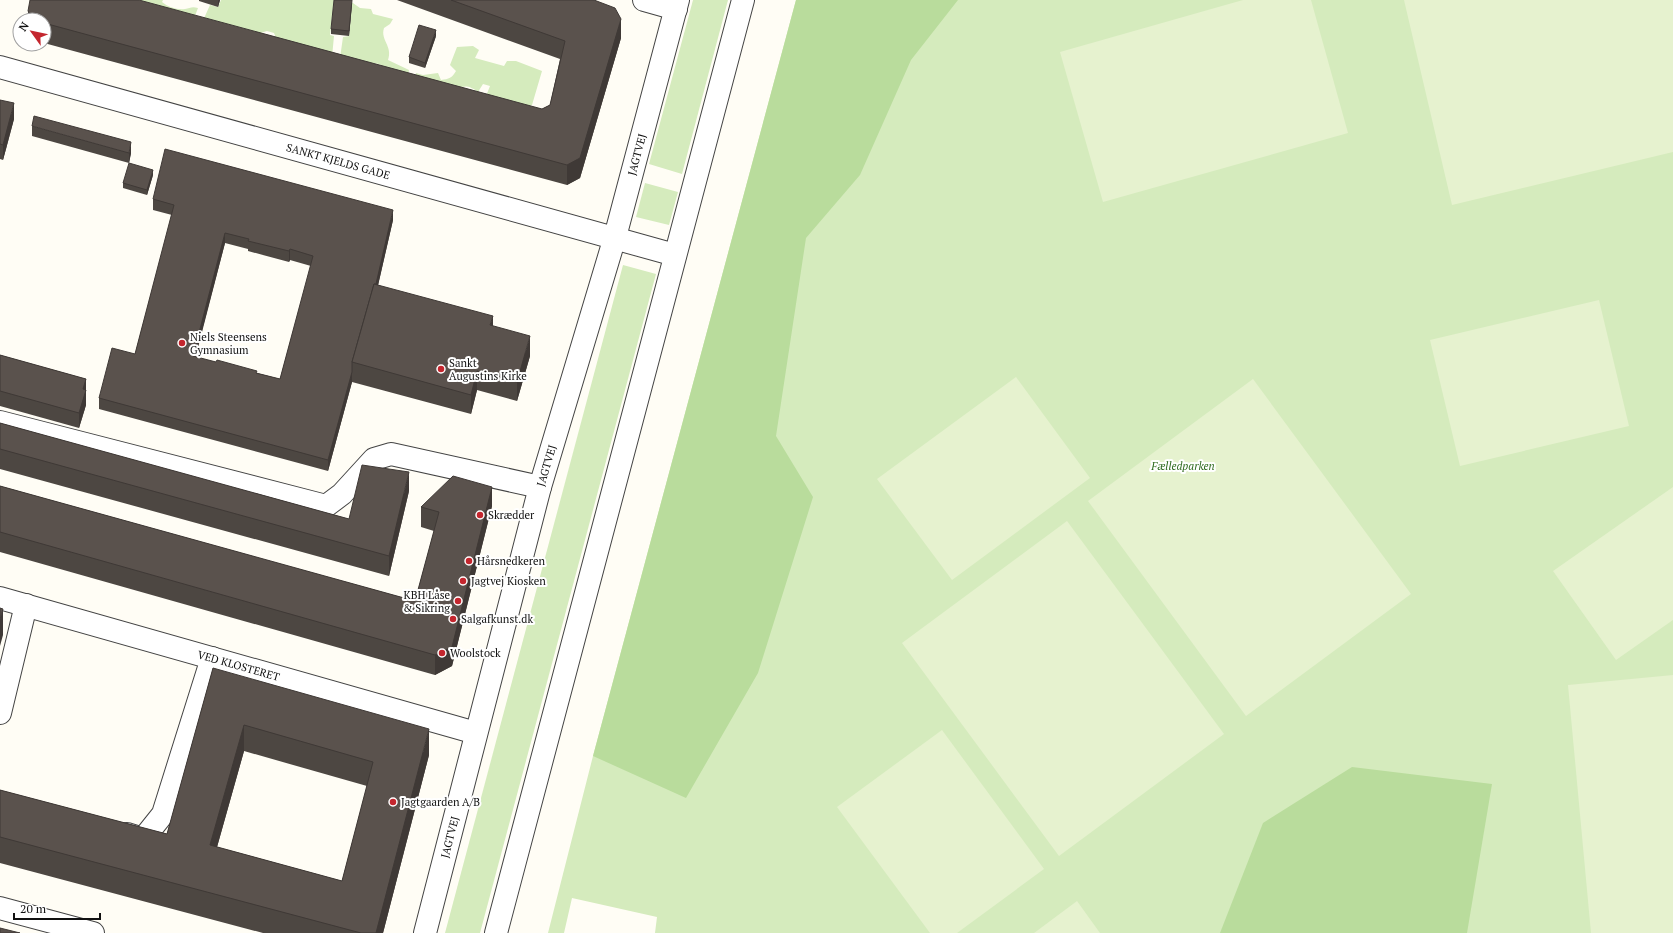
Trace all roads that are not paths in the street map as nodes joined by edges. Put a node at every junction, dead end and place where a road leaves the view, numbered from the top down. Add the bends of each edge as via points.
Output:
1 (644, 0) edge
2 (743, 0) edge
3 (677, 4) edge
4 (0, 67) edge
5 (615, 238) junction
6 (675, 255) junction
7 (0, 422) edge
8 (540, 487) junction
9 (0, 598) edge
10 (26, 605) junction
11 (212, 658) junction
12 (0, 713) edge
13 (476, 733) junction
14 (105, 827) edge
15 (0, 908) edge
16 (93, 933) edge
17 (425, 933) edge
18 (496, 933) edge

1 - 3 street
2 - 6 street
3 - 5 street, JAGTVEJ
4 - 5 street, SANKT KJELDS GADE
5 - 6 street, SANKT KJELDS GADE
5 - 8 street, JAGTVEJ
6 - 18 street
7 - 8 street via 326,506 342,494 374,459 391,454
8 - 13 street, JAGTVEJ
9 - 10 street, VED KLOSTERET
10 - 11 street, VED KLOSTERET
10 - 12 street
11 - 13 street, VED KLOSTERET
11 - 14 street via 163,814 143,839
13 - 17 street, JAGTVEJ
15 - 16 street

